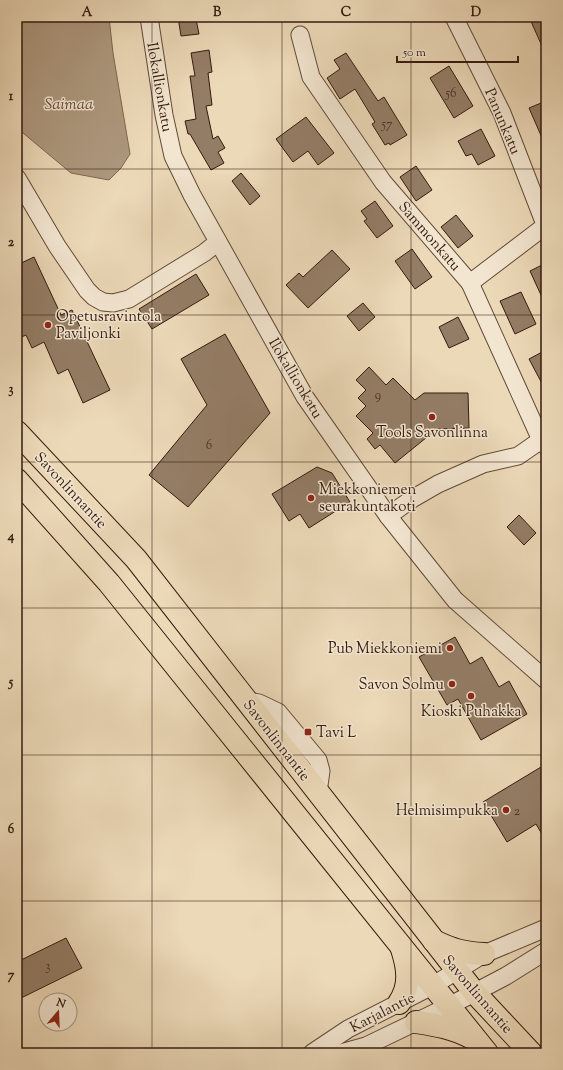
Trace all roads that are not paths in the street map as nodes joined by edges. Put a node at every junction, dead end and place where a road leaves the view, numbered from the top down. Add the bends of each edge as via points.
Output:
1 (149, 17) edge
2 (454, 17) edge
3 (300, 34) dead end
4 (17, 178) edge
5 (546, 226) edge
6 (218, 242) junction
7 (470, 283) junction
8 (17, 432) edge
9 (544, 443) edge
10 (17, 480) edge
11 (388, 516) junction
12 (546, 680) edge
13 (546, 928) edge
14 (434, 940) junction
15 (402, 946) junction
16 (546, 950) edge
17 (484, 954) junction
18 (457, 971) junction
19 (432, 986) junction
20 (474, 992) junction
21 (399, 1003) junction
22 (449, 1006) junction
23 (416, 1022) junction
24 (481, 1046) edge
25 (312, 1053) edge
26 (341, 1053) edge
27 (531, 1053) edge

1 - 6 street, Ilokallionkatu via 173,156
2 - 5 street, Panunkatu via 502,113
3 - 7 street, Sammonkatu via 311,77 383,182
4 - 6 street via 78,278 94,297 103,302 113,303 129,299
5 - 7 street
6 - 11 street, Ilokallionkatu via 305,397
7 - 9 street, Sammonkatu
8 - 14 highway, Savonlinnantie via 136,559
9 - 11 street via 518,456 483,464 438,484
10 - 15 highway, Savonlinnantie via 109,583
11 - 12 street, Ilokallionkatu via 455,600
13 - 17 street, Karjalantie
14 - 17 highway via 465,953
14 - 18 highway, Savonlinnantie
15 - 19 highway, Savonlinnantie
15 - 21 highway via 408,971 405,990
16 - 20 street, Karjalantie via 506,976
17 - 18 street, Karjalantie
18 - 19 street, Karjalantie
18 - 20 highway, Savonlinnantie
19 - 21 street, Karjalantie
19 - 22 highway, Savonlinnantie
20 - 22 street, Karjalantie
20 - 27 highway, Savonlinnantie
21 - 25 street, Karjalantie via 348,1029
22 - 23 street, Karjalantie
22 - 24 highway, Savonlinnantie
23 - 24 highway via 447,1027 463,1033
23 - 26 street, Karjalantie via 366,1046

